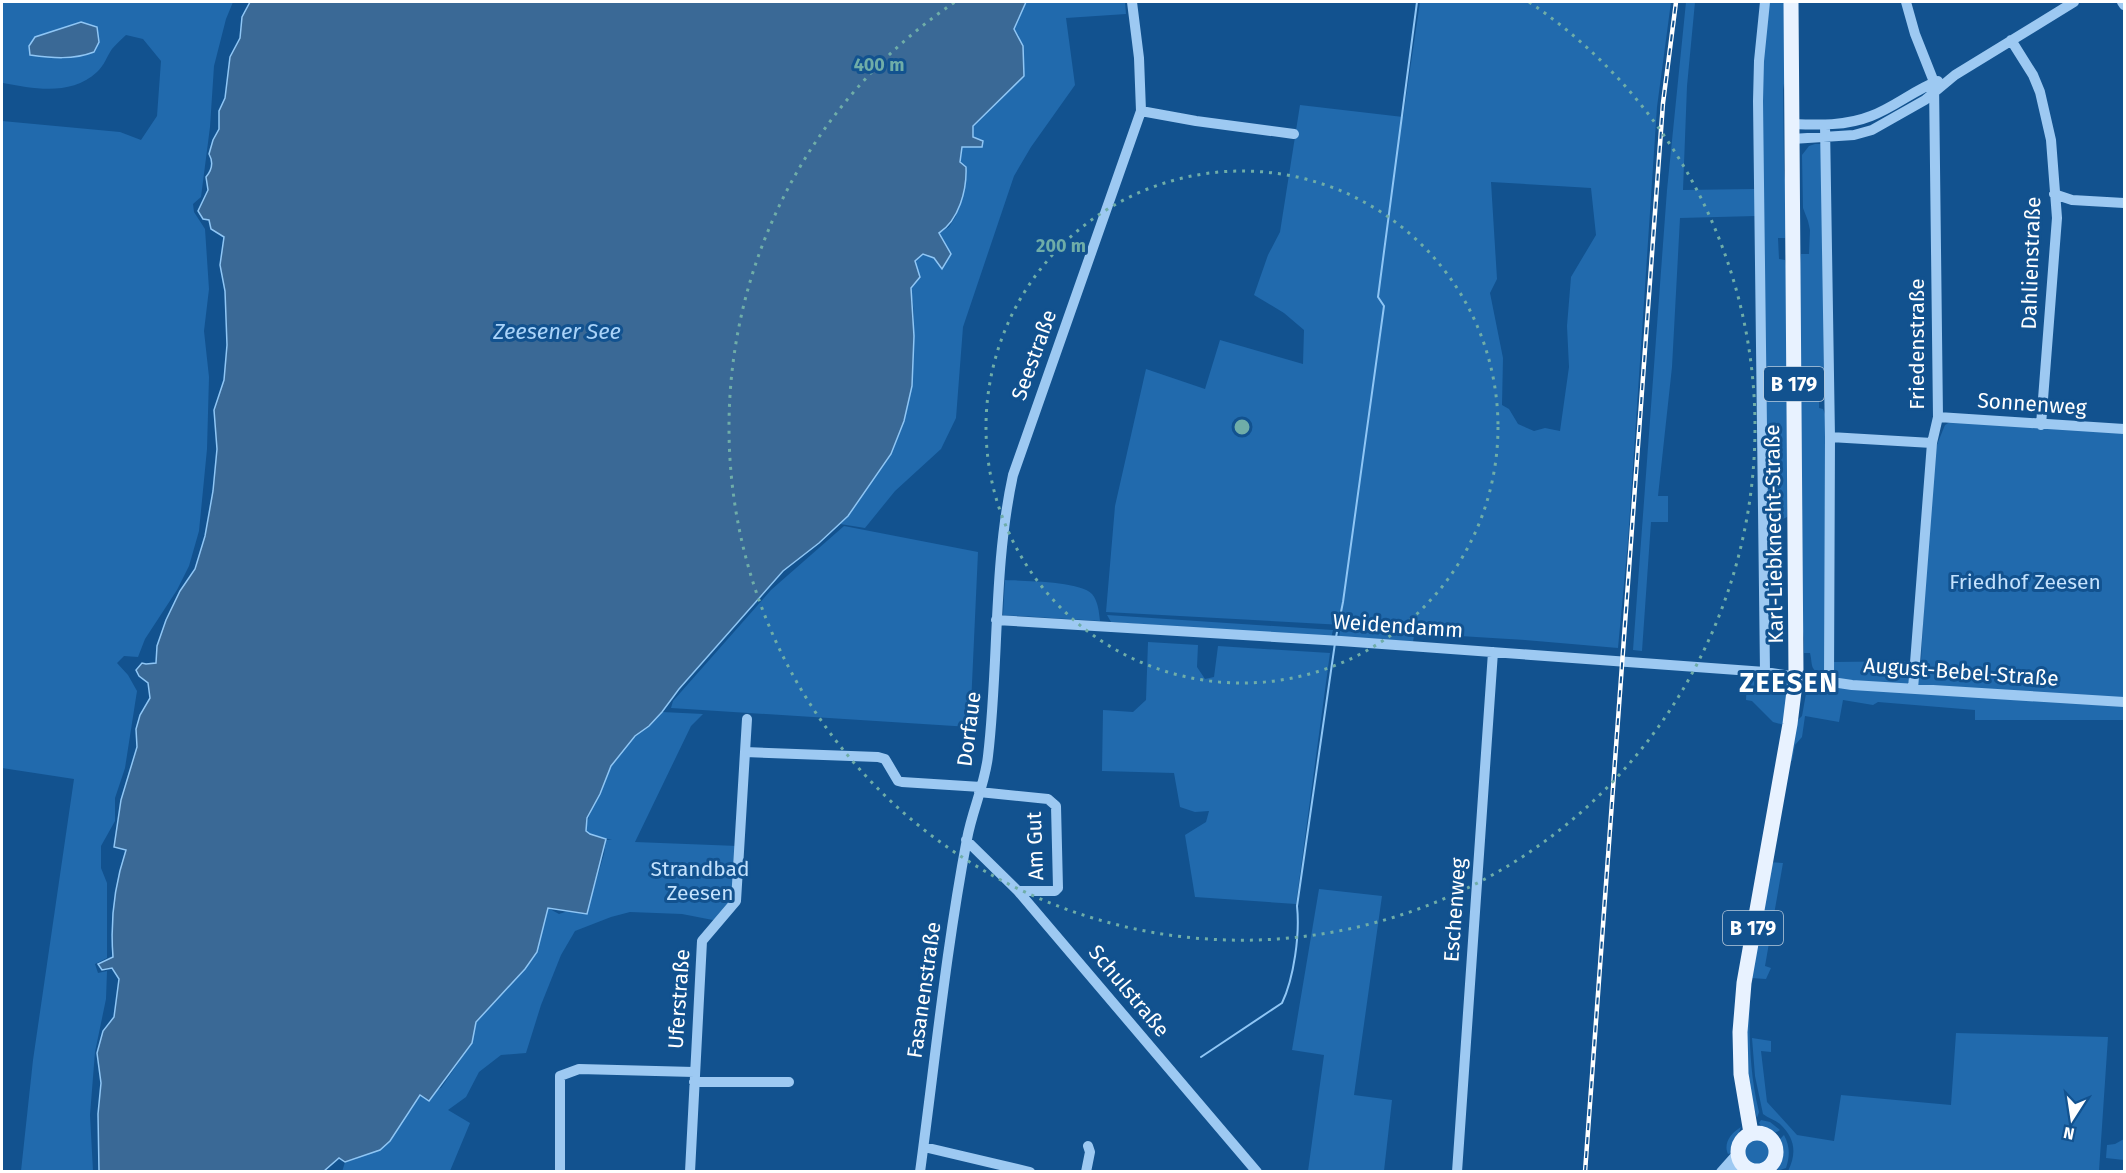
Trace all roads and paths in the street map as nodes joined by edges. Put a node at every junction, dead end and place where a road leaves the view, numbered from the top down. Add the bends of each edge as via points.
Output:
1 (1132, 2) edge
2 (1766, 2) edge
3 (1791, 2) edge
4 (1906, 2) edge
5 (2074, 2) edge
6 (2011, 40) junction
7 (1934, 87) junction
8 (1141, 111) junction
9 (1825, 125) junction
10 (1792, 132) junction
11 (1294, 134) dead end
12 (1827, 138) junction
13 (2054, 194) junction
14 (2124, 203) edge
15 (1938, 417) junction
16 (2041, 424) junction
17 (2124, 429) edge
18 (1830, 437) junction
19 (1932, 443) junction
20 (996, 620) junction
21 (1493, 652) junction
22 (1765, 672) junction
23 (1796, 675) junction
24 (1829, 682) junction
25 (1913, 689) junction
26 (2124, 702) edge
27 (747, 719) dead end
28 (745, 752) junction
29 (980, 789) junction
30 (966, 840) junction
31 (1017, 891) junction
32 (694, 1077) junction
33 (789, 1082) dead end
34 (1751, 1133) junction
35 (1088, 1146) dead end
36 (924, 1147) junction
37 (1737, 1163) edge
38 (1764, 1170) edge
39 (560, 1172) edge
40 (690, 1172) edge
41 (920, 1172) edge
42 (1030, 1172) edge
43 (1086, 1172) edge
44 (1257, 1172) edge
45 (1457, 1172) edge
46 (1721, 1172) edge

1 - 8 street, Seestraße
2 - 22 street, Karl-Liebknecht-Straße via 1758,101
3 - 10 main road, Karl-Liebknecht-Straße / B 179
4 - 7 street, Friedenstraße
5 - 6 street
6 - 7 street
6 - 13 street, Dahlienstraße via 2040,92 2051,140
7 - 9 street via 1872,116
7 - 12 street via 1925,100 1872,130
7 - 15 street, Friedenstraße
8 - 11 street
8 - 20 street, Seestraße via 1013,476
9 - 10 street
9 - 12 street
10 - 12 street
10 - 23 main road, Karl-Liebknecht-Straße / B 179
12 - 18 street
13 - 14 street via 2072,200
13 - 16 street, Dahlienstraße via 2057,218
15 - 16 street, Sonnenweg
15 - 19 street, Friedenstraße
16 - 17 street, Sonnenweg
18 - 19 street
18 - 24 street
19 - 25 street, Friedenstraße
20 - 21 street, Weidendamm
20 - 29 street, Dorfaue via 991,728
21 - 22 street, Weidendamm
21 - 45 street, Eschenweg
22 - 23 street, Weidendamm
23 - 24 street, August-Bebel-Straße
23 - 34 main road, Karl-Liebknecht-Straße / B 179 via 1744,983 1741,1074
24 - 25 street, August-Bebel-Straße
25 - 26 street, August-Bebel-Straße
27 - 28 street, Uferstraße
28 - 29 street via 878,757 885,759 898,781
28 - 32 street, Uferstraße via 736,901 702,941
29 - 30 street, Dorfaue
29 - 31 street, Am Gut via 1048,799 1056,806 1058,888
30 - 31 street, Schulstraße
30 - 36 street, Fasanenstraße
31 - 44 street, Schulstraße
32 - 33 street
32 - 39 street via 579,1069 560,1076
32 - 40 street, Uferstraße
34 - 37 main road via 1737,1149
34 - 38 main road via 1768,1137 1775,1146 1775,1158
35 - 43 street
36 - 41 street, Fasanenstraße
36 - 42 street
37 - 38 main road
37 - 46 street

